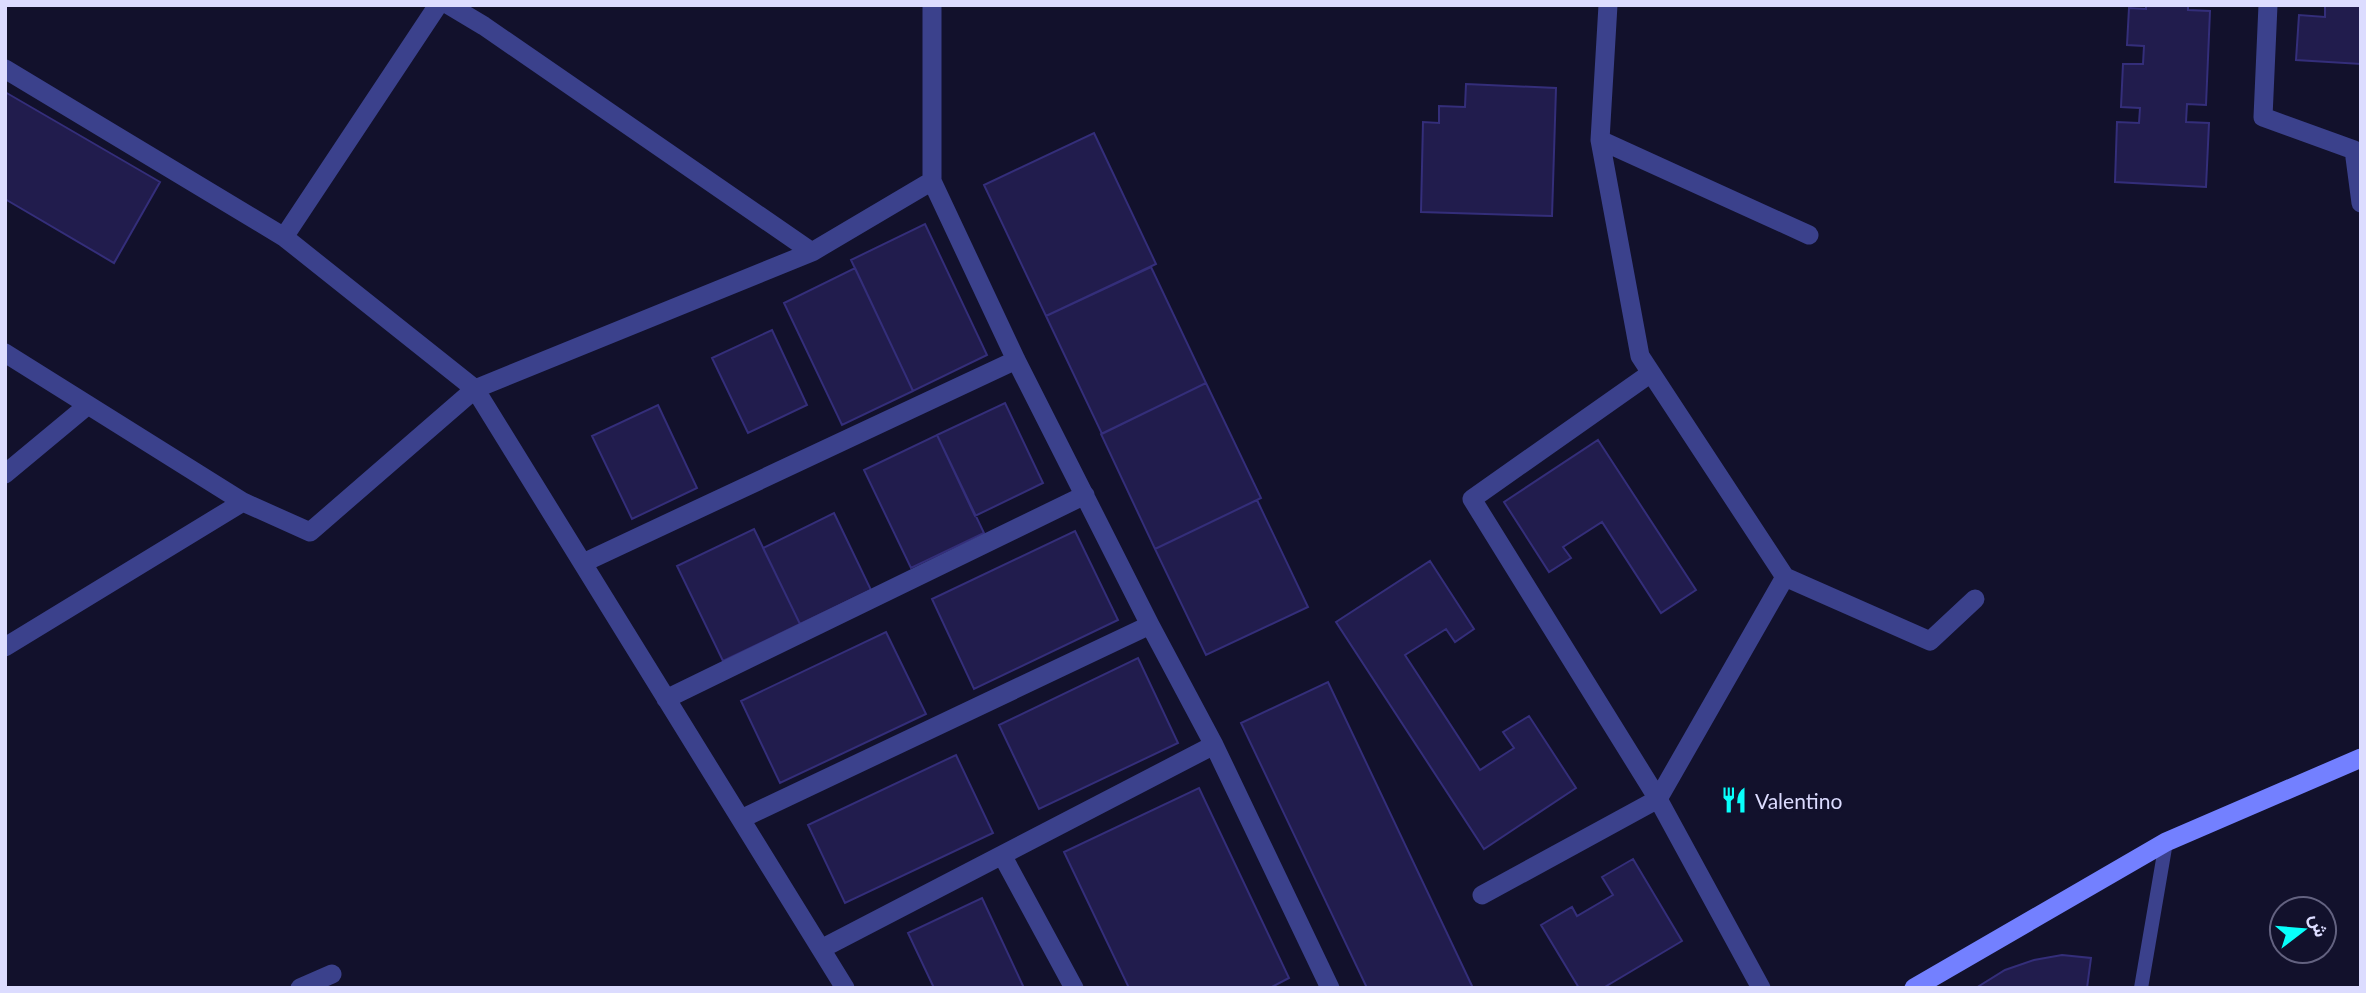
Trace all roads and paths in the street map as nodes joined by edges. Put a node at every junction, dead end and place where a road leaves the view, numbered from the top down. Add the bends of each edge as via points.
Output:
1 (438, 5) edge
2 (449, 5) edge
3 (488, 5) edge
4 (932, 5) edge
5 (1608, 5) edge
6 (2268, 5) edge
7 (484, 26) junction
8 (5, 69) edge
9 (1600, 140) junction
10 (932, 181) junction
11 (2361, 203) edge
12 (1809, 235) dead end
13 (284, 237) junction
14 (812, 252) junction
15 (5, 353) edge
16 (1016, 360) junction
17 (1651, 373) junction
18 (475, 389) junction
19 (88, 405) junction
20 (5, 474) edge
21 (1085, 495) junction
22 (243, 502) junction
23 (583, 563) junction
24 (1785, 577) junction
25 (1975, 599) dead end
26 (1150, 625) junction
27 (5, 647) edge
28 (666, 699) junction
29 (1214, 744) junction
30 (2361, 758) edge
31 (1658, 799) junction
32 (741, 819) junction
33 (2166, 842) junction
34 (1002, 855) junction
35 (1482, 895) dead end
36 (821, 949) junction
37 (332, 974) dead end
38 (300, 988) edge
39 (845, 988) edge
40 (1074, 988) edge
41 (1330, 988) edge
42 (1761, 988) edge
43 (1914, 988) edge
44 (2141, 988) edge

1 - 13 street
2 - 7 street
3 - 7 street
4 - 10 street
5 - 9 street
6 - 11 street via 2263,117 2354,150
7 - 14 street
8 - 13 street
9 - 12 street
9 - 17 street via 1640,356
10 - 14 street
10 - 16 street
13 - 18 street
14 - 18 street
15 - 19 street
16 - 21 street
16 - 23 street
17 - 24 street
17 - 31 street via 1472,499
18 - 22 street via 310,532
18 - 23 street
19 - 20 street
19 - 22 street
21 - 26 street
21 - 28 street
22 - 27 street
23 - 28 street
24 - 25 street via 1930,641
24 - 31 street
26 - 29 street
26 - 32 street
28 - 32 street
29 - 34 street
29 - 41 street
30 - 33 main road
31 - 35 street
31 - 42 street
32 - 36 street
33 - 43 main road
33 - 44 lane
34 - 36 street
34 - 40 street
36 - 39 street
37 - 38 street

